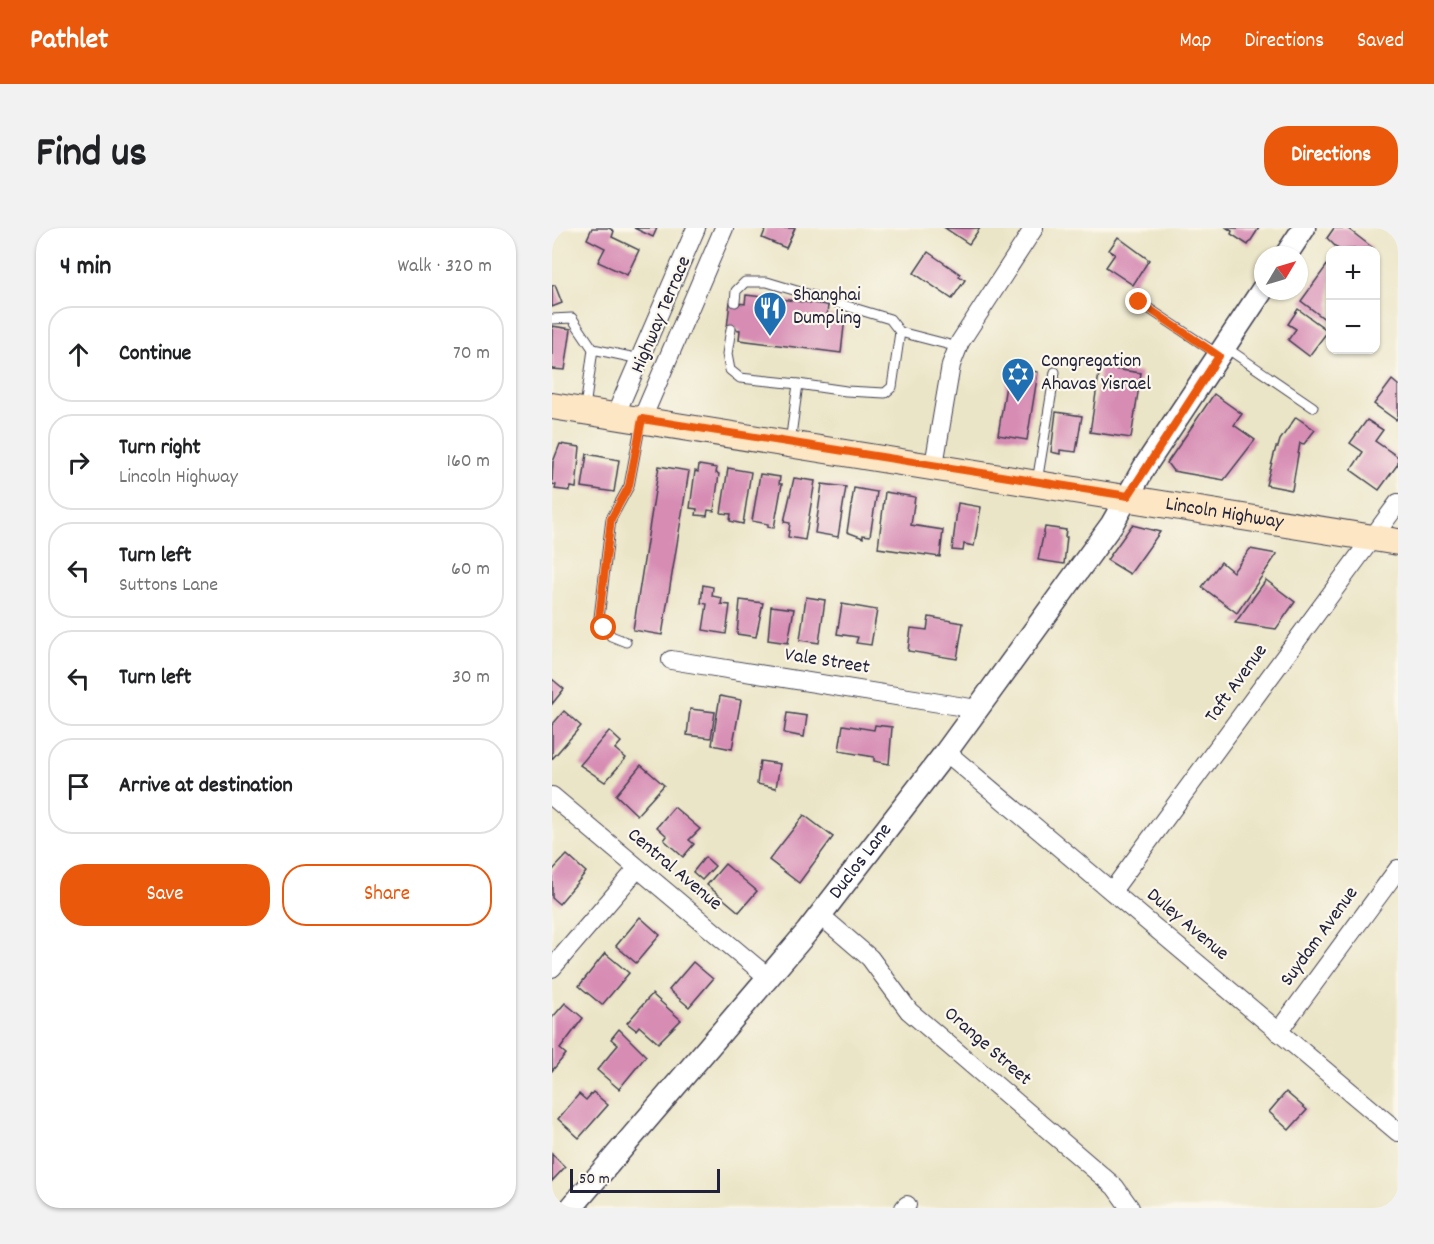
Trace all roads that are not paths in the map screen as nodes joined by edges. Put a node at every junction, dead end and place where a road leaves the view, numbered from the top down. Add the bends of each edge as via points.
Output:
1 (696, 228) edge
2 (724, 228) edge
3 (1034, 228) edge
4 (1304, 228) edge
5 (1292, 246) edge
6 (1256, 300) edge
7 (735, 302) dead end
8 (1139, 302) dead end
9 (552, 318) edge
10 (731, 328) dead end
11 (900, 333) junction
12 (958, 347) junction
13 (593, 349) junction
14 (1222, 351) junction
15 (640, 358) junction
16 (1055, 372) dead end
17 (798, 384) junction
18 (552, 406) edge
19 (1313, 407) dead end
20 (585, 411) junction
21 (615, 416) junction
22 (642, 419) junction
23 (790, 443) junction
24 (934, 465) junction
25 (1037, 482) junction
26 (1128, 496) junction
27 (1398, 503) edge
28 (1372, 538) junction
29 (1398, 542) edge
30 (626, 642) dead end
31 (671, 660) dead end
32 (977, 709) junction
33 (946, 752) junction
34 (552, 796) edge
35 (637, 869) junction
36 (1398, 869) edge
37 (1112, 891) junction
38 (820, 915) junction
39 (552, 969) edge
40 (769, 978) junction
41 (1278, 1032) junction
42 (1398, 1132) edge
43 (571, 1208) edge
44 (1130, 1208) edge

1 - 15 street, Highway Terrace
2 - 22 street, Highway Terrace
3 - 12 street
4 - 5 street
6 - 14 street, Duclos Lane
7 - 11 lane via 736,291 745,282 767,282 890,319
8 - 14 lane
9 - 13 lane via 572,318
10 - 17 lane via 727,354 730,370 740,378
11 - 12 lane
11 - 17 lane via 892,387 885,393
12 - 24 street via 951,365
13 - 15 lane
13 - 20 lane
14 - 19 lane
14 - 26 street, Duclos Lane
15 - 21 street, Highway Terrace
16 - 25 lane
17 - 23 lane
18 - 20 main road, Lincoln Highway
20 - 21 main road, Lincoln Highway
21 - 22 main road, Lincoln Highway
22 - 23 main road, Lincoln Highway
22 - 30 lane via 629,486 611,519 599,618 611,636
23 - 24 main road, Lincoln Highway
24 - 25 main road, Lincoln Highway
25 - 26 main road, Lincoln Highway
26 - 28 main road, Lincoln Highway
26 - 32 street, Duclos Lane via 1112,524
27 - 28 street, Taft Avenue
28 - 29 main road, Lincoln Highway
28 - 37 street, Taft Avenue
31 - 32 street, Vale Street
32 - 33 street, Duclos Lane
33 - 37 street, Duley Avenue
33 - 38 street, Duclos Lane
34 - 35 street, Central Avenue
35 - 39 street
35 - 40 street, Central Avenue
36 - 41 street, Suydam Avenue
37 - 41 street, Duley Avenue
38 - 40 street, Duclos Lane
38 - 44 street, Orange Street via 870,958 909,1011 1115,1187
40 - 43 street, Duclos Lane
41 - 42 street, Duley Avenue

